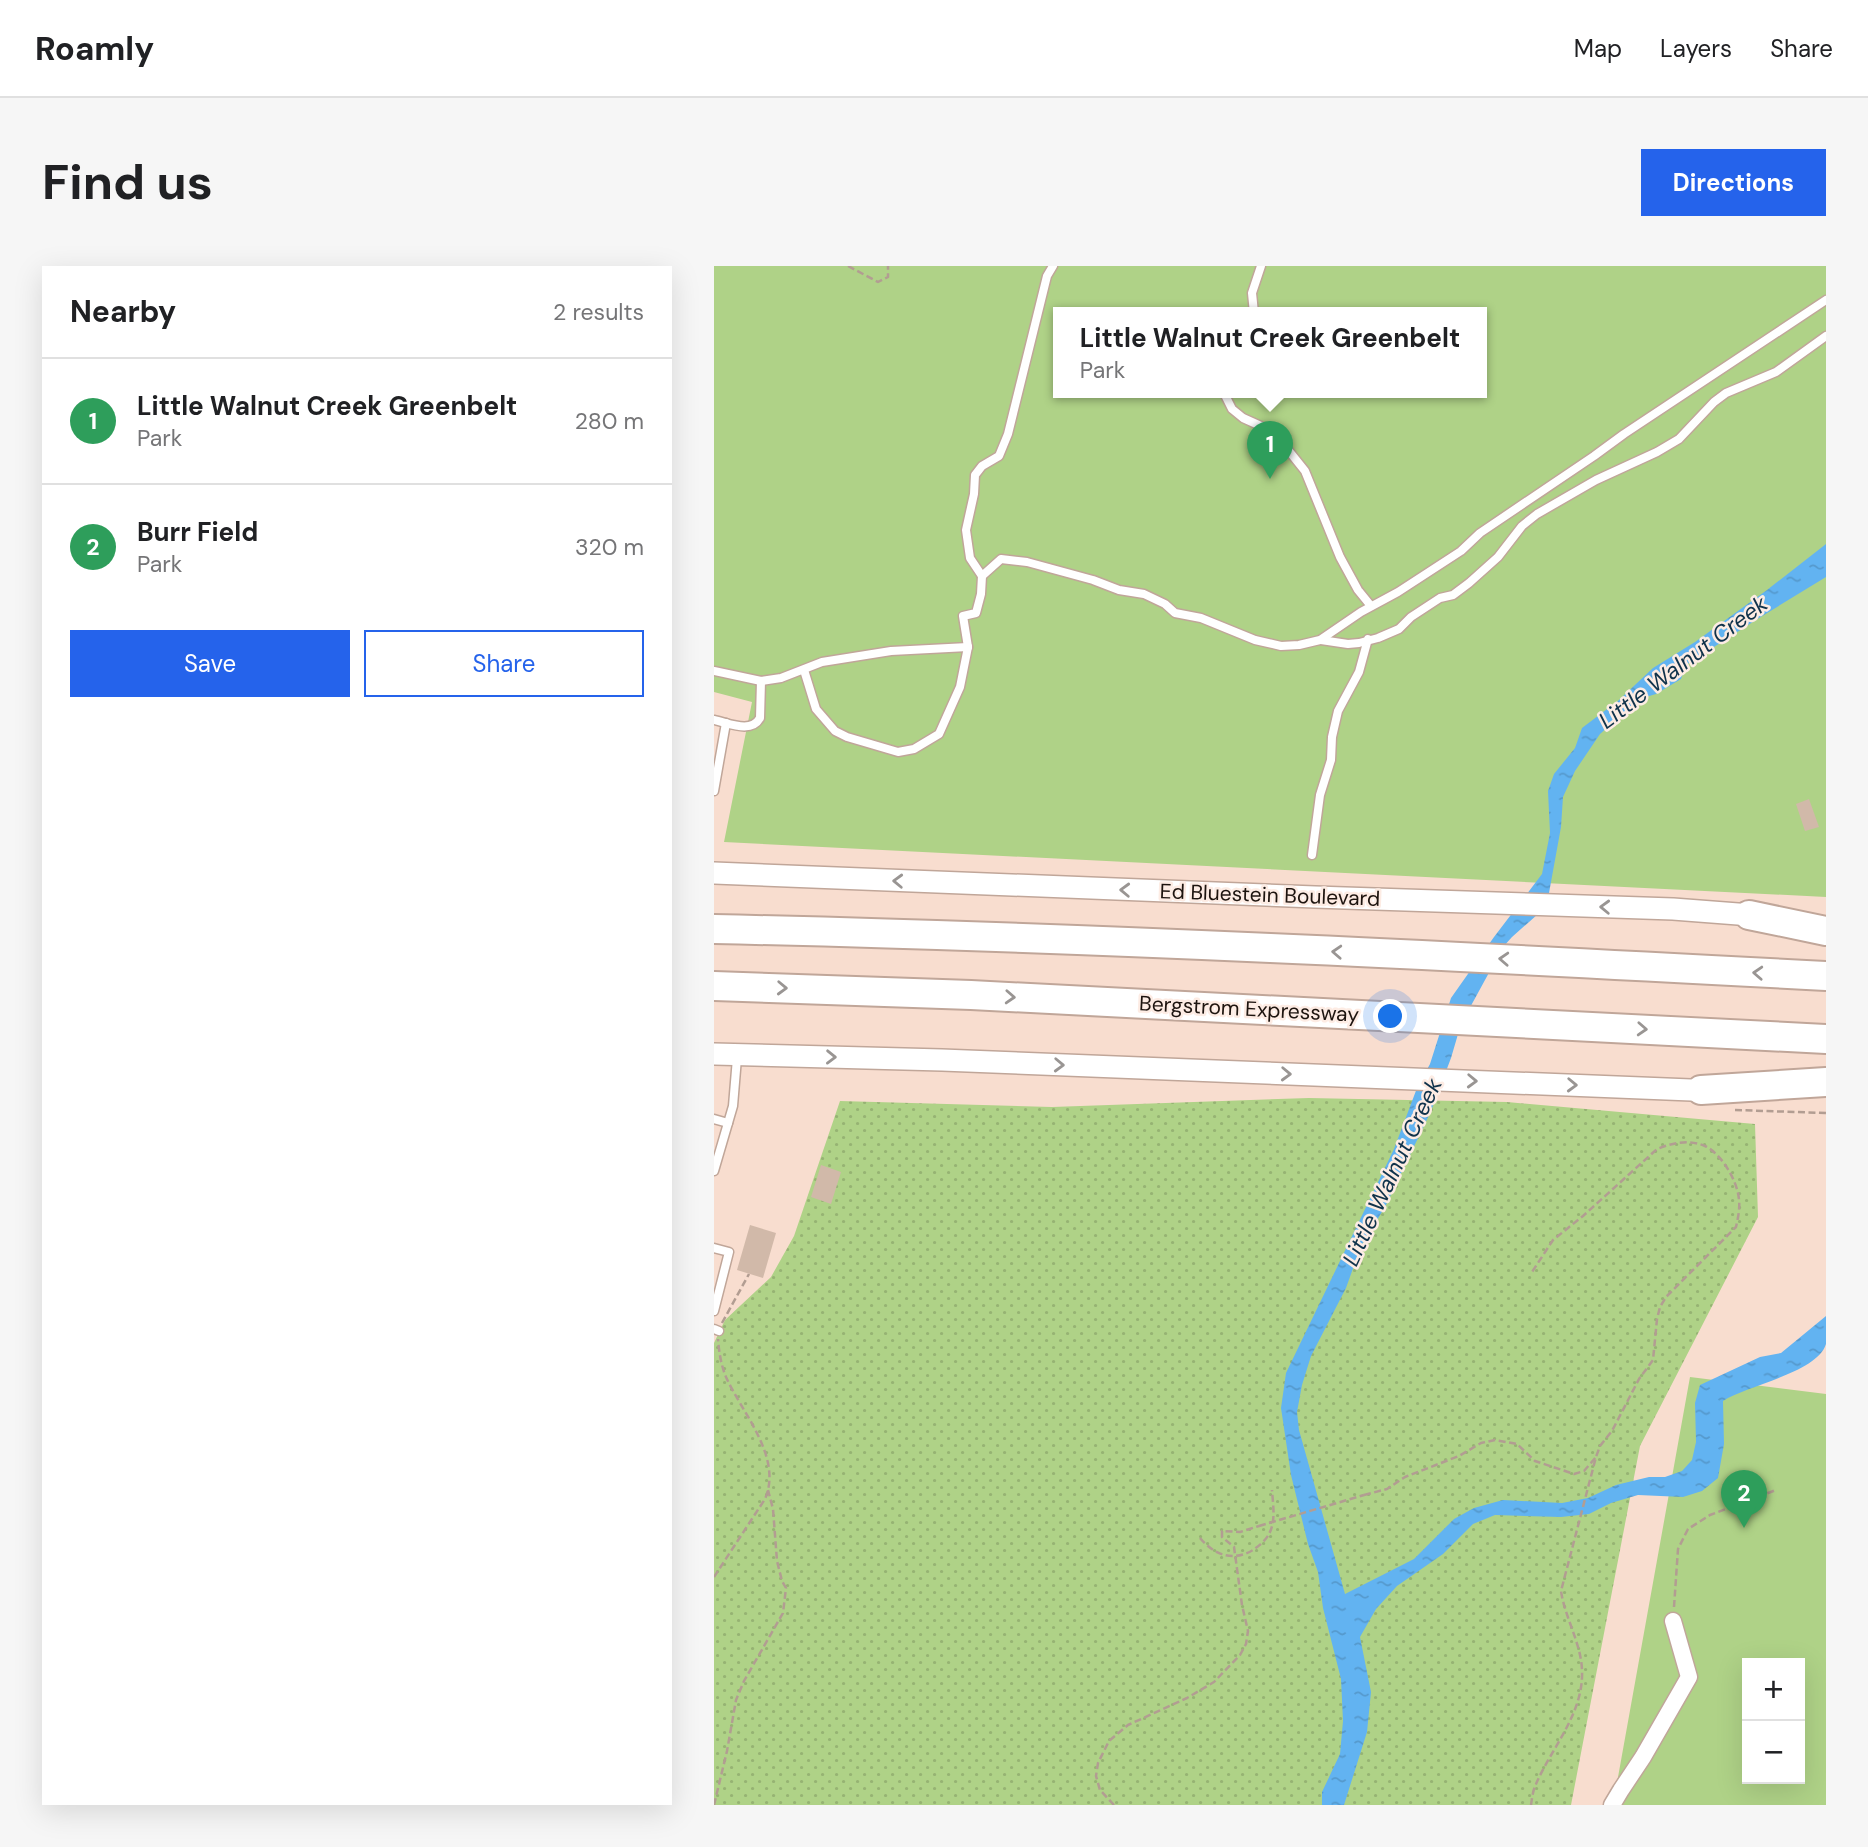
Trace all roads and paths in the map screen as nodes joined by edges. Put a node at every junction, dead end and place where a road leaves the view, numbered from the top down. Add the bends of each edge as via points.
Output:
1 (848, 266) edge
2 (888, 266) edge
3 (1053, 266) edge
4 (1261, 266) edge
5 (1826, 300) edge
6 (1253, 307) edge
7 (1826, 337) edge
8 (1226, 398) edge
9 (982, 576) junction
10 (1371, 606) junction
11 (1368, 639) junction
12 (1320, 640) junction
13 (968, 647) junction
14 (804, 670) junction
15 (714, 671) edge
16 (761, 681) junction
17 (714, 720) edge
18 (726, 723) junction
19 (714, 791) edge
20 (1312, 855) dead end
21 (714, 873) edge
22 (1749, 915) junction
23 (1826, 918) edge
24 (714, 929) edge
25 (1826, 932) edge
26 (1826, 976) edge
27 (714, 986) edge
28 (1826, 1039) edge
29 (714, 1054) edge
30 (738, 1055) junction
31 (1826, 1082) edge
32 (1701, 1090) junction
33 (1826, 1096) edge
34 (714, 1119) edge
35 (728, 1123) junction
36 (714, 1171) edge
37 (714, 1248) edge
38 (1532, 1272) dead end
39 (749, 1274) dead end
40 (714, 1311) edge
41 (716, 1330) edge
42 (1596, 1457) junction
43 (768, 1490) junction
44 (1272, 1490) dead end
45 (1776, 1490) dead end
46 (1200, 1538) dead end
47 (1236, 1557) junction
48 (714, 1577) edge
49 (1672, 1621) joint
50 (714, 1805) edge
51 (1114, 1805) edge
52 (1531, 1805) edge
53 (1612, 1805) edge

1 - 2 path via 877,282 888,277
3 - 9 lane via 1008,434 999,456 975,475 966,530 970,558
4 - 6 lane via 1252,293
5 - 10 lane via 1480,533 1461,551
7 - 11 lane via 1776,372 1726,393 1679,439 1537,514 1498,557 1453,595 1440,598 1399,629
8 - 10 lane via 1232,410 1285,446 1304,471 1340,556
9 - 12 lane via 1001,559 1027,562 1144,594 1175,613 1255,640 1281,646
9 - 13 lane via 976,613 963,615
10 - 12 lane
11 - 12 lane via 1348,644
11 - 20 lane via 1359,672 1338,711
13 - 14 lane via 891,651 822,662
13 - 14 lane via 960,687 939,734 914,749 898,752 835,731 816,709
14 - 16 lane
15 - 16 lane
16 - 18 lane via 758,723 746,727
17 - 18 lane
18 - 19 lane
22 -> 21 main road, Ed Bluestein Boulevard
22 - 23 main road, Ed Bluestein Boulevard
22 - 25 highway
26 -> 24 highway via 915,933
27 -> 28 highway, Bergstrom Expressway
29 - 30 main road
30 -> 32 main road
30 - 35 lane
31 - 32 highway
32 - 33 main road
34 - 35 lane
35 - 36 lane
37 - 40 lane via 729,1252
38 - 42 path via 1553,1240 1657,1149 1672,1143 1706,1146 1733,1178 1740,1211 1736,1227 1666,1297 1657,1319 1653,1360
39 - 41 path
41 - 43 path via 725,1375 762,1446
42 - 47 path, bridge via 1584,1471 1574,1474 1535,1461 1517,1444 1481,1443 1387,1489 1240,1532 1222,1531
42 - 52 path via 1561,1591 1582,1668 1580,1692 1568,1726 1535,1786
43 - 48 path
43 - 50 path via 777,1561 786,1588 783,1613 736,1700
44 - 47 path via 1274,1513 1269,1534 1258,1547
45 - 49 path via 1710,1515 1688,1529 1678,1549
46 - 47 path via 1220,1555
47 - 51 path via 1246,1644 1214,1682 1128,1725 1109,1741 1096,1776 1100,1790
49 - 53 street via 1689,1677

